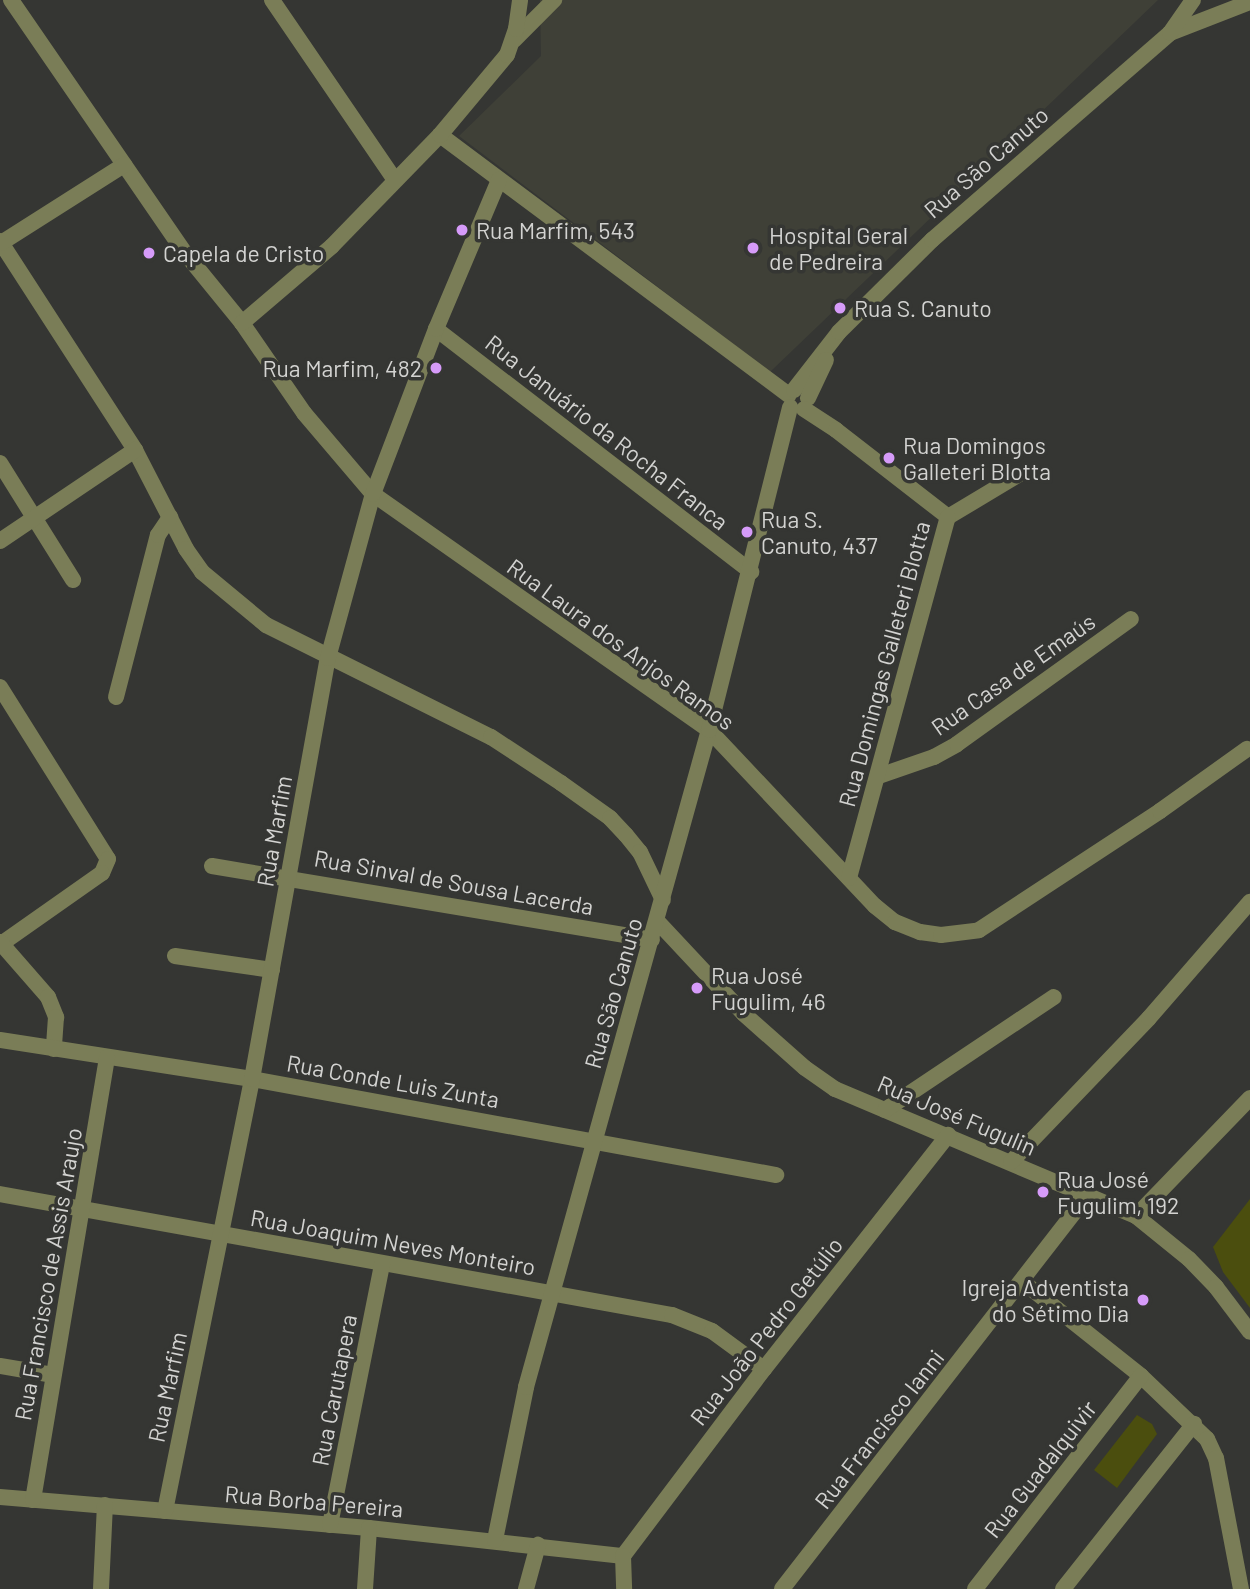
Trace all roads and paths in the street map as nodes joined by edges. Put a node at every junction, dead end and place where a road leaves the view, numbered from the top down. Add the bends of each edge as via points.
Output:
1 (11, 0) edge
2 (272, 0) edge
3 (554, 0) edge
4 (1193, 0) edge
5 (521, 2) edge
6 (1250, 2) edge
7 (1170, 33) junction
8 (510, 48) junction
9 (440, 135) junction
10 (124, 165) junction
11 (395, 180) junction
12 (499, 180) junction
13 (0, 242) edge
14 (242, 323) junction
15 (436, 329) junction
16 (799, 402) junction
17 (135, 450) junction
18 (0, 463) edge
19 (1018, 475) dead end
20 (373, 494) junction
21 (170, 517) junction
22 (948, 517) junction
23 (35, 518) junction
24 (0, 541) edge
25 (751, 572) junction
26 (73, 580) dead end
27 (1131, 619) dead end
28 (328, 658) junction
29 (0, 687) edge
30 (116, 697) dead end
31 (709, 730) junction
32 (1247, 749) dead end
33 (878, 776) junction
34 (212, 866) dead end
35 (289, 876) junction
36 (849, 878) junction
37 (663, 900) junction
38 (1250, 902) edge
39 (657, 921) junction
40 (652, 940) junction
41 (1, 943) edge
42 (175, 957) dead end
43 (272, 970) junction
44 (1054, 997) dead end
45 (0, 1040) edge
46 (54, 1049) junction
47 (107, 1056) junction
48 (253, 1079) junction
49 (1250, 1098) edge
50 (885, 1110) junction
51 (948, 1135) junction
52 (594, 1139) junction
53 (1011, 1162) junction
54 (776, 1175) dead end
55 (0, 1194) edge
56 (1087, 1196) junction
57 (81, 1209) junction
58 (1136, 1216) junction
59 (222, 1236) junction
60 (382, 1264) junction
61 (1023, 1282) junction
62 (554, 1292) junction
63 (1250, 1332) edge
64 (0, 1366) edge
65 (764, 1369) junction
66 (53, 1375) junction
67 (1141, 1376) junction
68 (1194, 1424) junction
69 (0, 1497) edge
70 (33, 1500) junction
71 (105, 1505) junction
72 (165, 1511) junction
73 (330, 1525) junction
74 (369, 1528) junction
75 (495, 1540) junction
76 (538, 1545) junction
77 (623, 1556) junction
78 (101, 1589) edge
79 (365, 1589) edge
80 (526, 1589) edge
81 (624, 1589) edge
82 (782, 1589) edge
83 (975, 1589) edge
84 (1063, 1589) edge
85 (1241, 1589) edge

1 - 10 street, Rua Laura dos Anjos Ramos
2 - 11 street
3 - 8 street
4 - 7 street, Rua São Canuto
5 - 8 street
6 - 7 street, Rua São Canuto
7 - 16 street, Rua São Canuto via 932,240 839,332
8 - 9 street
9 - 11 street
9 - 12 street, Rua Domingas Galleteri Blotta
10 - 13 street
10 - 14 street, Rua Laura dos Anjos Ramos via 184,253
11 - 14 street via 332,246
12 - 15 street, Rua Marfim
12 - 16 street, Rua Domingas Galleteri Blotta
13 - 17 street
14 - 20 street, Rua Laura dos Anjos Ramos via 304,413
15 - 20 street, Rua Marfim
15 - 25 street, Rua Januário da Rocha Franca
16 - 22 street, Rua Domingas Galleteri Blotta
16 - 25 street, Rua São Canuto via 776,458
17 - 21 street
17 - 23 street
18 - 23 street
19 - 22 street
20 - 28 street, Rua Marfim
20 - 31 street, Rua Laura dos Anjos Ramos
21 - 28 street via 202,572 266,625
21 - 30 street via 158,536
22 - 33 street, Rua Domingas Galleteri Blotta
23 - 24 street
23 - 26 street
25 - 31 street, Rua São Canuto
27 - 33 street, Rua Casa de Emaús via 957,744
28 - 35 street, Rua Marfim
28 - 37 street via 491,737 600,811 640,852
29 - 41 street via 108,859 102,873
31 - 36 street, Rua Laura dos Anjos Ramos
31 - 37 street, Rua São Canuto
32 - 36 street, Rua Laura dos Anjos Ramos via 979,930 941,935 920,932 895,922
33 - 36 street, Rua Domingas Galleteri Blotta
34 - 35 street, Rua Sinval de Sousa Lacerda
35 - 40 street, Rua Sinval de Sousa Lacerda
35 - 43 street, Rua Marfim
37 - 39 street, Rua São Canuto
38 - 53 street via 1149,1018
39 - 40 street, Rua São Canuto
39 - 50 street, Rua José Fugulin via 744,1014 805,1069 835,1089
40 - 52 street, Rua São Canuto
41 - 46 street via 48,997 56,1017
42 - 43 street
43 - 48 street, Rua Marfim
44 - 50 street
45 - 46 street, Rua Conde Luis Zunta
46 - 47 street, Rua Conde Luis Zunta
47 - 48 street, Rua Conde Luis Zunta
47 - 57 street, Rua Francisco de Assis Araujo
48 - 52 street, Rua Conde Luis Zunta
48 - 59 street, Rua Marfim
49 - 58 street
50 - 51 street, Rua José Fugulin
51 - 53 street, Rua José Fugulin
51 - 65 street, Rua João Pedro Getúlio
52 - 54 street, Rua Conde Luis Zunta
52 - 62 street, Rua São Canuto
53 - 56 street, Rua José Fugulin
55 - 57 street, Rua Joaquim Neves Monteiro
56 - 58 street, Rua José Fugulin
56 - 61 street, Rua Francisco Ianni
57 - 59 street, Rua Joaquim Neves Monteiro
57 - 66 street, Rua Francisco de Assis Araujo
58 - 63 street, Rua José Fugulin via 1189,1259
59 - 60 street, Rua Joaquim Neves Monteiro
59 - 72 street, Rua Marfim
60 - 62 street, Rua Joaquim Neves Monteiro
60 - 73 street, Rua Carutapera
61 - 67 street
61 - 82 street, Rua Francisco Ianni
62 - 65 street, Rua Joaquim Neves Monteiro via 685,1319 712,1331
62 - 75 street, Rua São Canuto via 526,1387
64 - 66 street
65 - 77 street, Rua João Pedro Getúlio
66 - 70 street, Rua Francisco de Assis Araujo
67 - 68 street
67 - 83 street, Rua Guadalquivir
68 - 84 street
68 - 85 street via 1216,1458
69 - 70 street, Rua Borba Pereira
70 - 71 street, Rua Borba Pereira
71 - 72 street, Rua Borba Pereira
71 - 78 street
72 - 73 street, Rua Borba Pereira
73 - 74 street, Rua Borba Pereira
74 - 75 street, Rua Borba Pereira
74 - 79 street
75 - 76 street, Rua Borba Pereira
76 - 77 street, Rua Borba Pereira
76 - 80 street
77 - 81 street

